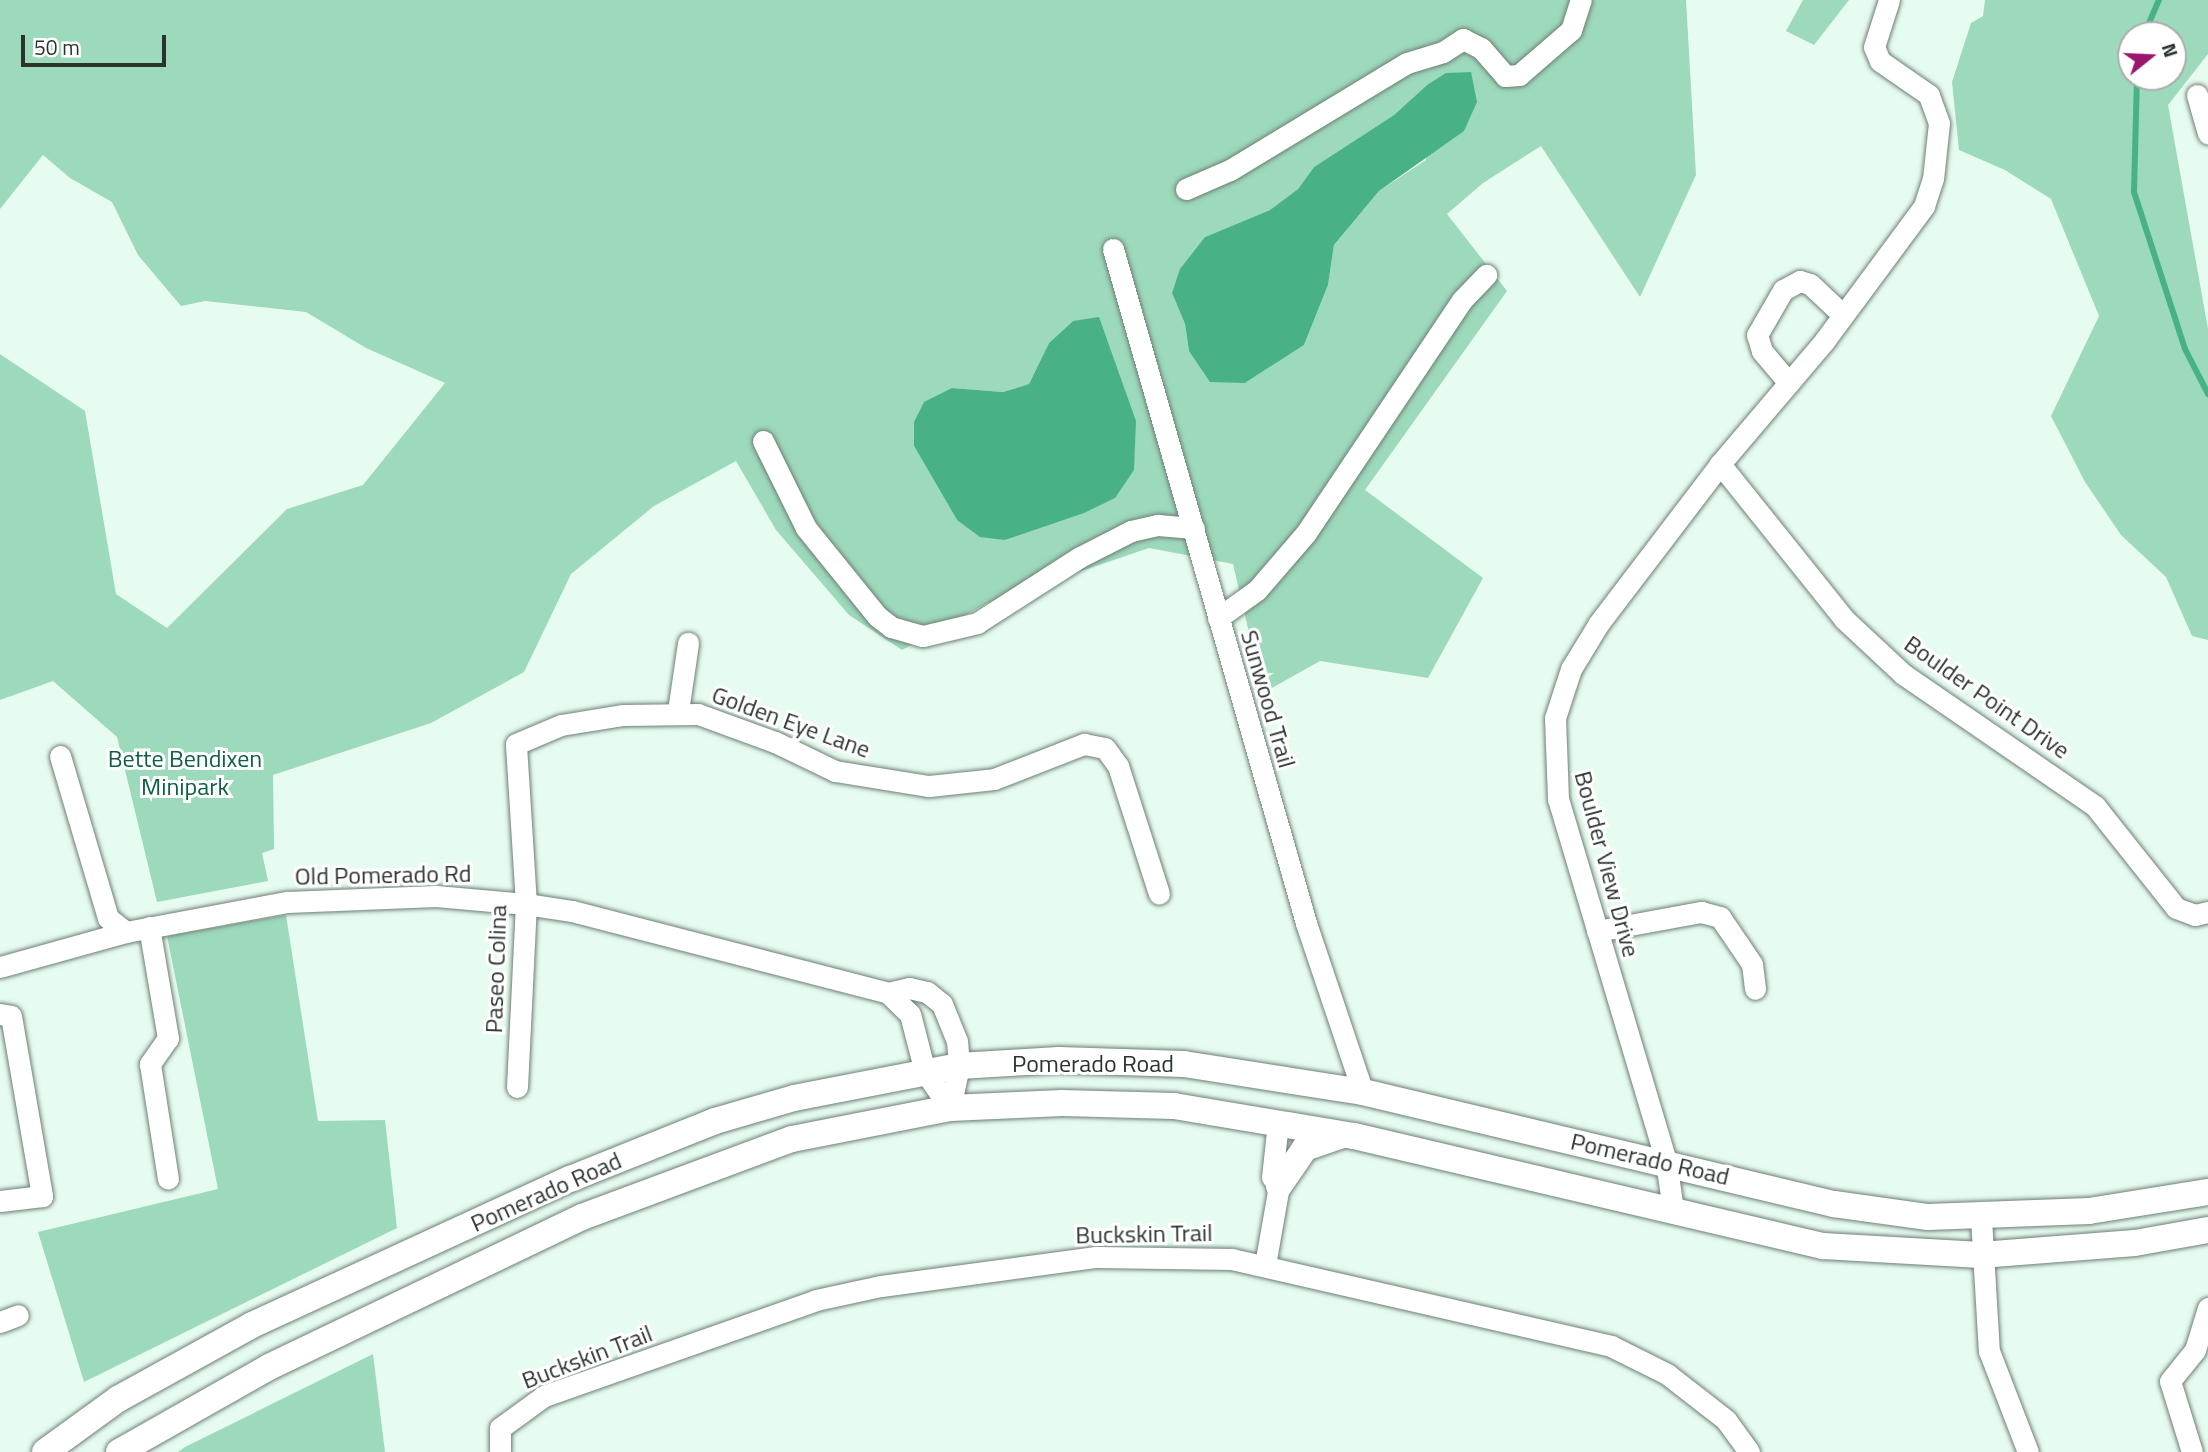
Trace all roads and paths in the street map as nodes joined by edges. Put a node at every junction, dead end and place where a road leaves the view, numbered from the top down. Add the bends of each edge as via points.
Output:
1 (1581, 0) edge
2 (1889, 0) edge
3 (2197, 95) dead end
4 (2208, 133) edge
5 (1186, 189) dead end
6 (1113, 249) dead end
7 (1486, 275) dead end
8 (1843, 315) junction
9 (1787, 386) junction
10 (763, 441) dead end
11 (1720, 464) junction
12 (1194, 528) junction
13 (1218, 618) junction
14 (688, 643) dead end
15 (678, 711) junction
16 (530, 735) joint
17 (60, 756) dead end
18 (1160, 894) dead end
19 (526, 904) junction
20 (2208, 912) edge
21 (149, 927) junction
22 (1597, 931) junction
23 (126, 932) junction
24 (0, 967) edge
25 (1755, 989) dead end
26 (888, 993) junction
27 (0, 1014) edge
28 (959, 1066) junction
29 (925, 1072) junction
30 (517, 1087) dead end
31 (1363, 1091) junction
32 (950, 1108) junction
33 (1278, 1123) junction
34 (1343, 1135) junction
35 (1666, 1161) junction
36 (168, 1179) dead end
37 (1279, 1186) junction
38 (2208, 1192) edge
39 (0, 1201) edge
40 (1673, 1210) junction
41 (1981, 1218) junction
42 (2208, 1230) edge
43 (1981, 1255) junction
44 (1265, 1265) junction
45 (2208, 1308) edge
46 (45, 1452) edge
47 (119, 1452) edge
48 (500, 1452) edge
49 (1749, 1452) edge
50 (2028, 1452) edge
51 (2192, 1452) edge

1 - 5 street via 1571,30 1519,75 1505,76 1481,48 1463,39 1443,52 1407,63 1230,170
2 - 8 street, Boulder View Drive via 1874,47 1880,61 1929,95 1940,123 1938,152 1924,206
3 - 4 street
6 - 12 street
7 - 13 street, Sunwood Trail via 1462,300 1307,533 1257,590
8 - 9 street, Boulder View Drive
8 - 9 street via 1810,284 1800,281 1783,290 1758,335 1762,351
9 - 11 street, Boulder View Drive
10 - 12 street via 806,528 877,616 891,627 923,636 977,623 1130,531 1158,525
11 - 20 street, Boulder Point Drive via 1844,619 1903,674 2095,806 2176,908 2195,915
11 - 22 street, Boulder View Drive via 1599,623 1571,669 1555,718 1558,799
12 - 13 street
13 - 31 street, Sunwood Trail via 1310,936
14 - 15 street
15 - 16 street, Golden Eye Lane via 595,717
15 - 18 street, Golden Eye Lane via 775,742 835,771 905,785 983,782 1084,744 1105,748 1118,766
16 - 19 street, Paseo Colina via 516,744 515,766
17 - 23 street via 108,918
19 - 21 street, Old Pomerado Rd via 436,896 318,900 236,909
19 - 26 street, Old Pomerado Rd via 572,911
19 - 30 street, Paseo Colina
21 - 23 street, Old Pomerado Rd
21 - 36 street via 168,1038 150,1064
22 - 25 street via 1701,912 1720,917 1752,964
22 - 35 street, Boulder View Drive
23 - 24 street, Old Pomerado Rd
26 - 28 street, Old Pomerado Rd via 918,990 942,1004 957,1041
26 - 29 street via 909,1014
27 - 39 street via 11,1016 43,1196
28 - 29 main road, Pomerado Road
28 - 31 main road, Pomerado Road via 1059,1060 1184,1064
28 - 32 street, Old Pomerado Rd
29 - 32 street
29 - 46 main road, Pomerado Road via 794,1098 715,1121 570,1179 251,1325 118,1399
31 - 33 main road via 1336,1102 1307,1098
31 - 35 main road, Pomerado Road
32 - 33 main road, Pomerado Road via 1062,1103 1174,1106
32 - 47 main road, Pomerado Road via 792,1139 582,1217 269,1367
33 - 34 main road, Pomerado Road
33 - 37 street via 1272,1177
34 - 37 main road via 1305,1148
34 - 40 main road, Pomerado Road
35 - 40 street, Boulder View Drive
35 - 41 main road, Pomerado Road via 1834,1204 1928,1217
37 - 44 street
38 - 41 main road, Pomerado Road via 2109,1209
40 - 43 main road, Pomerado Road via 1823,1246
41 - 43 street
42 - 43 main road, Pomerado Road via 2135,1243
43 - 50 street via 1989,1352
44 - 48 street, Buckskin Trail via 1232,1259 1096,1257 881,1286 816,1300 544,1396 500,1428
44 - 49 street, Buckskin Trail via 1611,1346 1667,1374 1716,1412
45 - 51 street via 2195,1350 2170,1381

